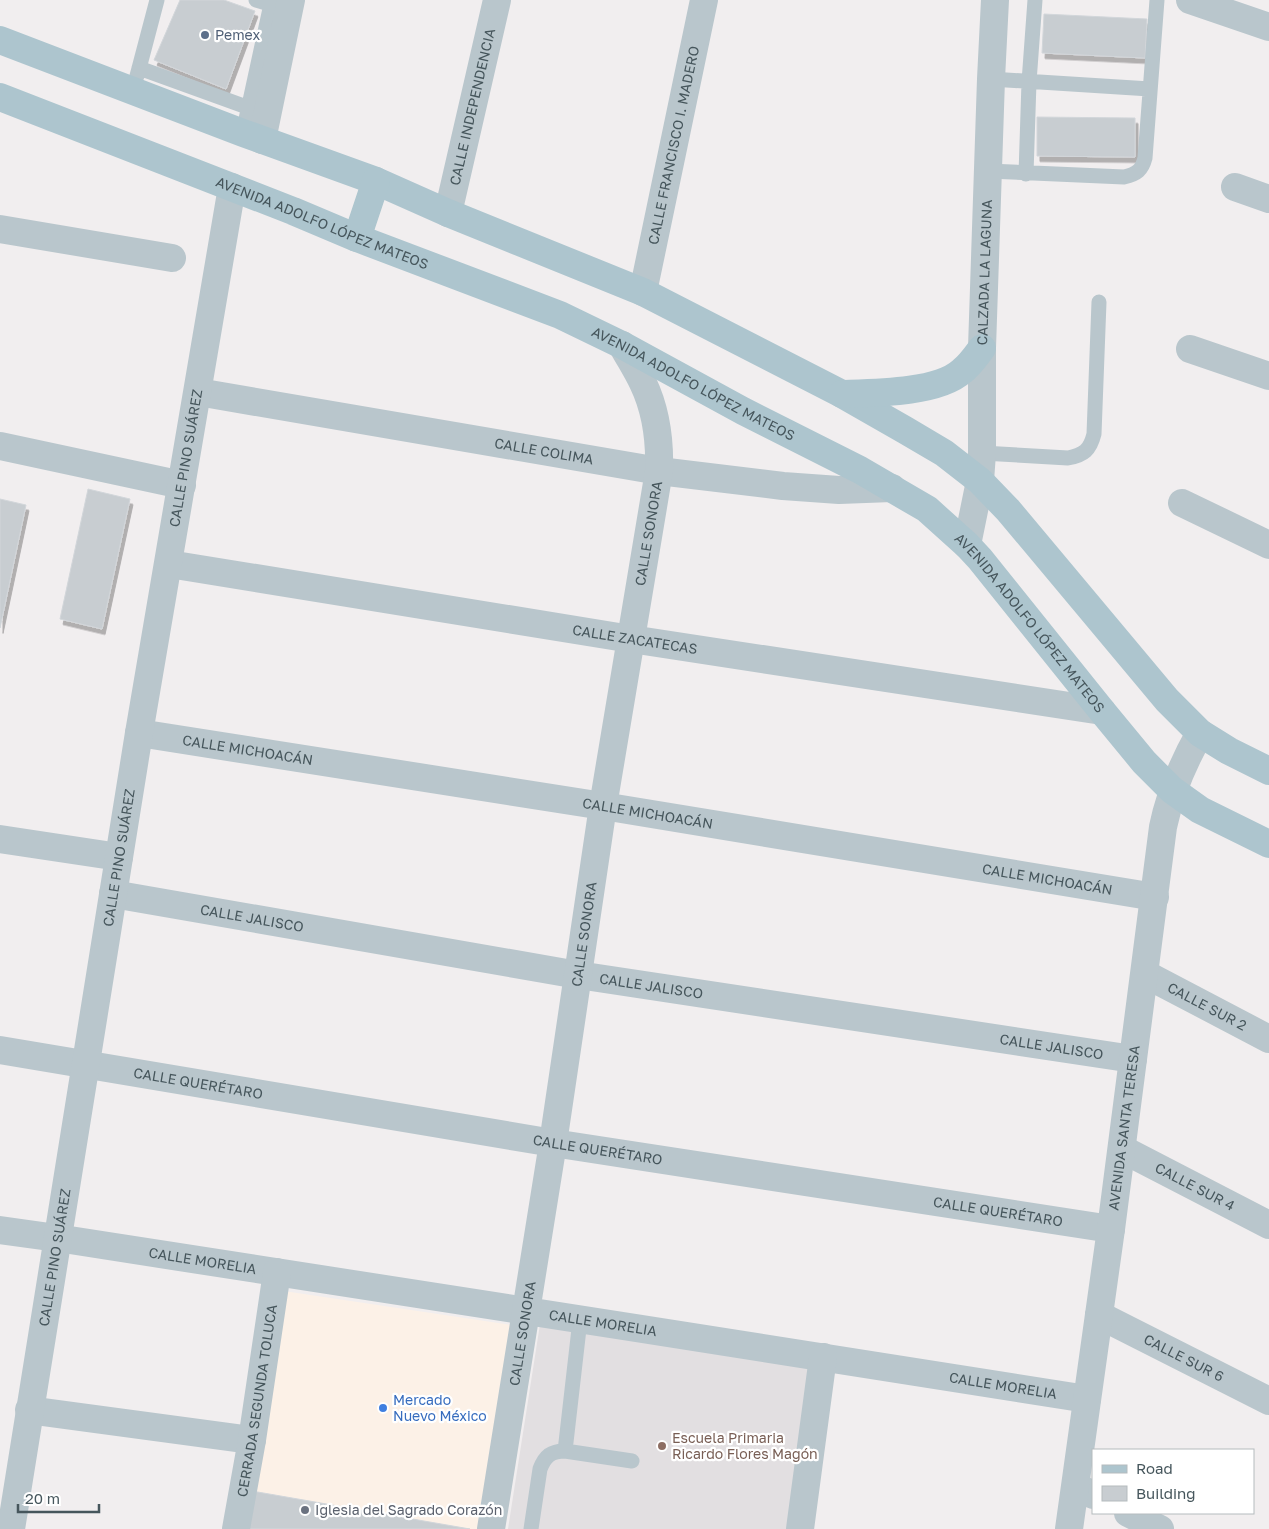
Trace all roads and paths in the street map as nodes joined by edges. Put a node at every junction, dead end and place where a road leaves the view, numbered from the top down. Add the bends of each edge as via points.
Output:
1 (157, 0) edge
2 (496, 0) edge
3 (704, 0) edge
4 (995, 0) edge
5 (1035, 0) edge
6 (1157, 0) edge
7 (1190, 0) edge
8 (277, 4) edge
9 (1269, 27) edge
10 (0, 40) edge
11 (991, 78) junction
12 (136, 79) junction
13 (1029, 82) junction
14 (1150, 88) junction
15 (0, 97) edge
16 (255, 123) junction
17 (988, 171) junction
18 (1026, 174) junction
19 (376, 181) junction
20 (1235, 187) dead end
21 (232, 188) junction
22 (1269, 199) edge
23 (448, 213) junction
24 (0, 230) edge
25 (357, 238) junction
26 (172, 258) dead end
27 (643, 292) junction
28 (1099, 302) dead end
29 (622, 345) junction
30 (982, 348) junction
31 (1190, 349) dead end
32 (1269, 376) edge
33 (198, 392) junction
34 (842, 394) junction
35 (0, 446) edge
36 (982, 453) junction
37 (659, 471) junction
38 (980, 481) junction
39 (182, 485) junction
40 (892, 488) junction
41 (1182, 503) dead end
42 (967, 544) junction
43 (1269, 546) edge
44 (169, 564) junction
45 (631, 639) junction
46 (1102, 711) junction
47 (139, 733) junction
48 (1200, 733) junction
49 (1269, 771) edge
50 (1172, 790) junction
51 (603, 806) junction
52 (0, 839) edge
53 (1269, 844) edge
54 (119, 857) junction
55 (113, 894) junction
56 (1154, 897) junction
57 (1145, 974) junction
58 (578, 975) junction
59 (1269, 1039) edge
60 (0, 1050) edge
61 (1133, 1060) junction
62 (87, 1065) junction
63 (553, 1143) junction
64 (1122, 1150) junction
65 (1269, 1225) edge
66 (1111, 1229) junction
67 (0, 1230) edge
68 (57, 1238) junction
69 (277, 1272) junction
70 (526, 1312) junction
71 (1099, 1315) junction
72 (580, 1320) junction
73 (823, 1356) junction
74 (1087, 1399) junction
75 (1269, 1401) edge
76 (29, 1410) junction
77 (252, 1440) junction
78 (565, 1451) junction
79 (11, 1455) edge
80 (632, 1461) dead end
81 (1084, 1491) edge
82 (1130, 1514) edge
83 (8, 1515) edge
84 (236, 1529) edge
85 (491, 1529) edge
86 (531, 1529) edge
87 (800, 1529) edge
88 (1069, 1529) edge
89 (1160, 1529) edge

1 - 12 lane
2 - 23 street, CALLE INDEPENDENCIA
3 - 27 street, CALLE FRANCISCO I. MADERO
4 - 11 street, CALZADA LA LAGUNA
5 - 13 lane
6 - 14 lane
7 - 9 street
8 - 16 street
10 - 12 main road
11 - 13 lane
11 - 17 street, CALZADA LA LAGUNA
12 - 16 main road
13 - 14 lane
13 - 18 lane
14 - 18 lane via 1145,158 1140,171 1124,177
15 - 21 main road, AVENIDA ADOLFO LÓPEZ MATEOS
16 - 19 main road
17 - 18 lane
17 - 30 street, CALZADA LA LAGUNA
19 - 23 main road
19 - 25 main road
20 - 22 street
21 - 25 main road, AVENIDA ADOLFO LÓPEZ MATEOS
21 - 33 street, CALLE PINO SUÁREZ
23 - 27 main road
24 - 26 street
25 - 29 main road, AVENIDA ADOLFO LÓPEZ MATEOS via 560,315
27 - 34 main road
28 - 36 lane via 1094,434 1088,450 1068,458
29 - 37 street, CALLE SONORA via 643,383 654,413 660,453
29 - 40 main road, AVENIDA ADOLFO LÓPEZ MATEOS
30 - 34 main road via 961,372 944,381 912,389
30 - 36 street, CALZADA LA LAGUNA
31 - 32 street
33 - 37 street, CALLE COLIMA
33 - 39 street, CALLE PINO SUÁREZ
34 - 38 main road via 944,453
35 - 39 street
36 - 38 street, CALZADA LA LAGUNA
37 - 40 street, CALLE COLIMA via 838,490
37 - 45 street, CALLE SONORA
38 - 42 street, CALZADA LA LAGUNA
38 - 48 main road via 1036,542 1167,700
39 - 44 street, CALLE PINO SUÁREZ
40 - 42 main road, AVENIDA ADOLFO LÓPEZ MATEOS via 927,509
41 - 43 street
42 - 46 main road, AVENIDA ADOLFO LÓPEZ MATEOS
44 - 45 street, CALLE ZACATECAS
44 - 47 street, CALLE PINO SUÁREZ
45 - 46 street, CALLE ZACATECAS
45 - 51 street, CALLE SONORA
46 - 50 main road, AVENIDA ADOLFO LÓPEZ MATEOS
47 - 51 street, CALLE MICHOACÁN
47 - 54 street, CALLE PINO SUÁREZ
48 - 49 main road
48 - 50 street, AVENIDA SANTA TERESA
50 - 53 main road, AVENIDA ADOLFO LÓPEZ MATEOS via 1200,810
50 - 56 street, AVENIDA SANTA TERESA via 1163,827
51 - 56 street, CALLE MICHOACÁN
51 - 58 street, CALLE SONORA
52 - 54 street
54 - 55 street, CALLE PINO SUÁREZ
55 - 58 street, CALLE JALISCO
55 - 62 street, CALLE PINO SUÁREZ
56 - 57 street, AVENIDA SANTA TERESA
57 - 59 street, CALLE SUR 2
57 - 61 street, AVENIDA SANTA TERESA
58 - 61 street, CALLE JALISCO
58 - 63 street, CALLE SONORA
60 - 62 street, CALLE QUERÉTARO
61 - 64 street, AVENIDA SANTA TERESA
62 - 63 street, CALLE QUERÉTARO
62 - 68 street, CALLE PINO SUÁREZ
63 - 66 street, CALLE QUERÉTARO
63 - 70 street, CALLE SONORA
64 - 65 street, CALLE SUR 4
64 - 66 street, AVENIDA SANTA TERESA
66 - 71 street, AVENIDA SANTA TERESA
67 - 68 street, CALLE MORELIA
68 - 69 street, CALLE MORELIA
68 - 76 street, CALLE PINO SUÁREZ
69 - 70 street, CALLE MORELIA
69 - 77 street, CERRADA SEGUNDA TOLUCA
70 - 72 street, CALLE MORELIA
70 - 85 street, CALLE SONORA
71 - 74 street, AVENIDA SANTA TERESA
71 - 75 street, CALLE SUR 6
72 - 73 street, CALLE MORELIA
72 - 78 lane
73 - 74 street, CALLE MORELIA
73 - 87 street
74 - 81 street, AVENIDA SANTA TERESA
76 - 77 street
76 - 79 street, CALLE PINO SUÁREZ
77 - 84 street, CERRADA SEGUNDA TOLUCA
78 - 80 lane
78 - 86 lane via 555,1451 544,1460 540,1469
79 - 83 street, CALLE PINO SUÁREZ
81 - 88 street, AVENIDA SANTA TERESA
82 - 89 street

